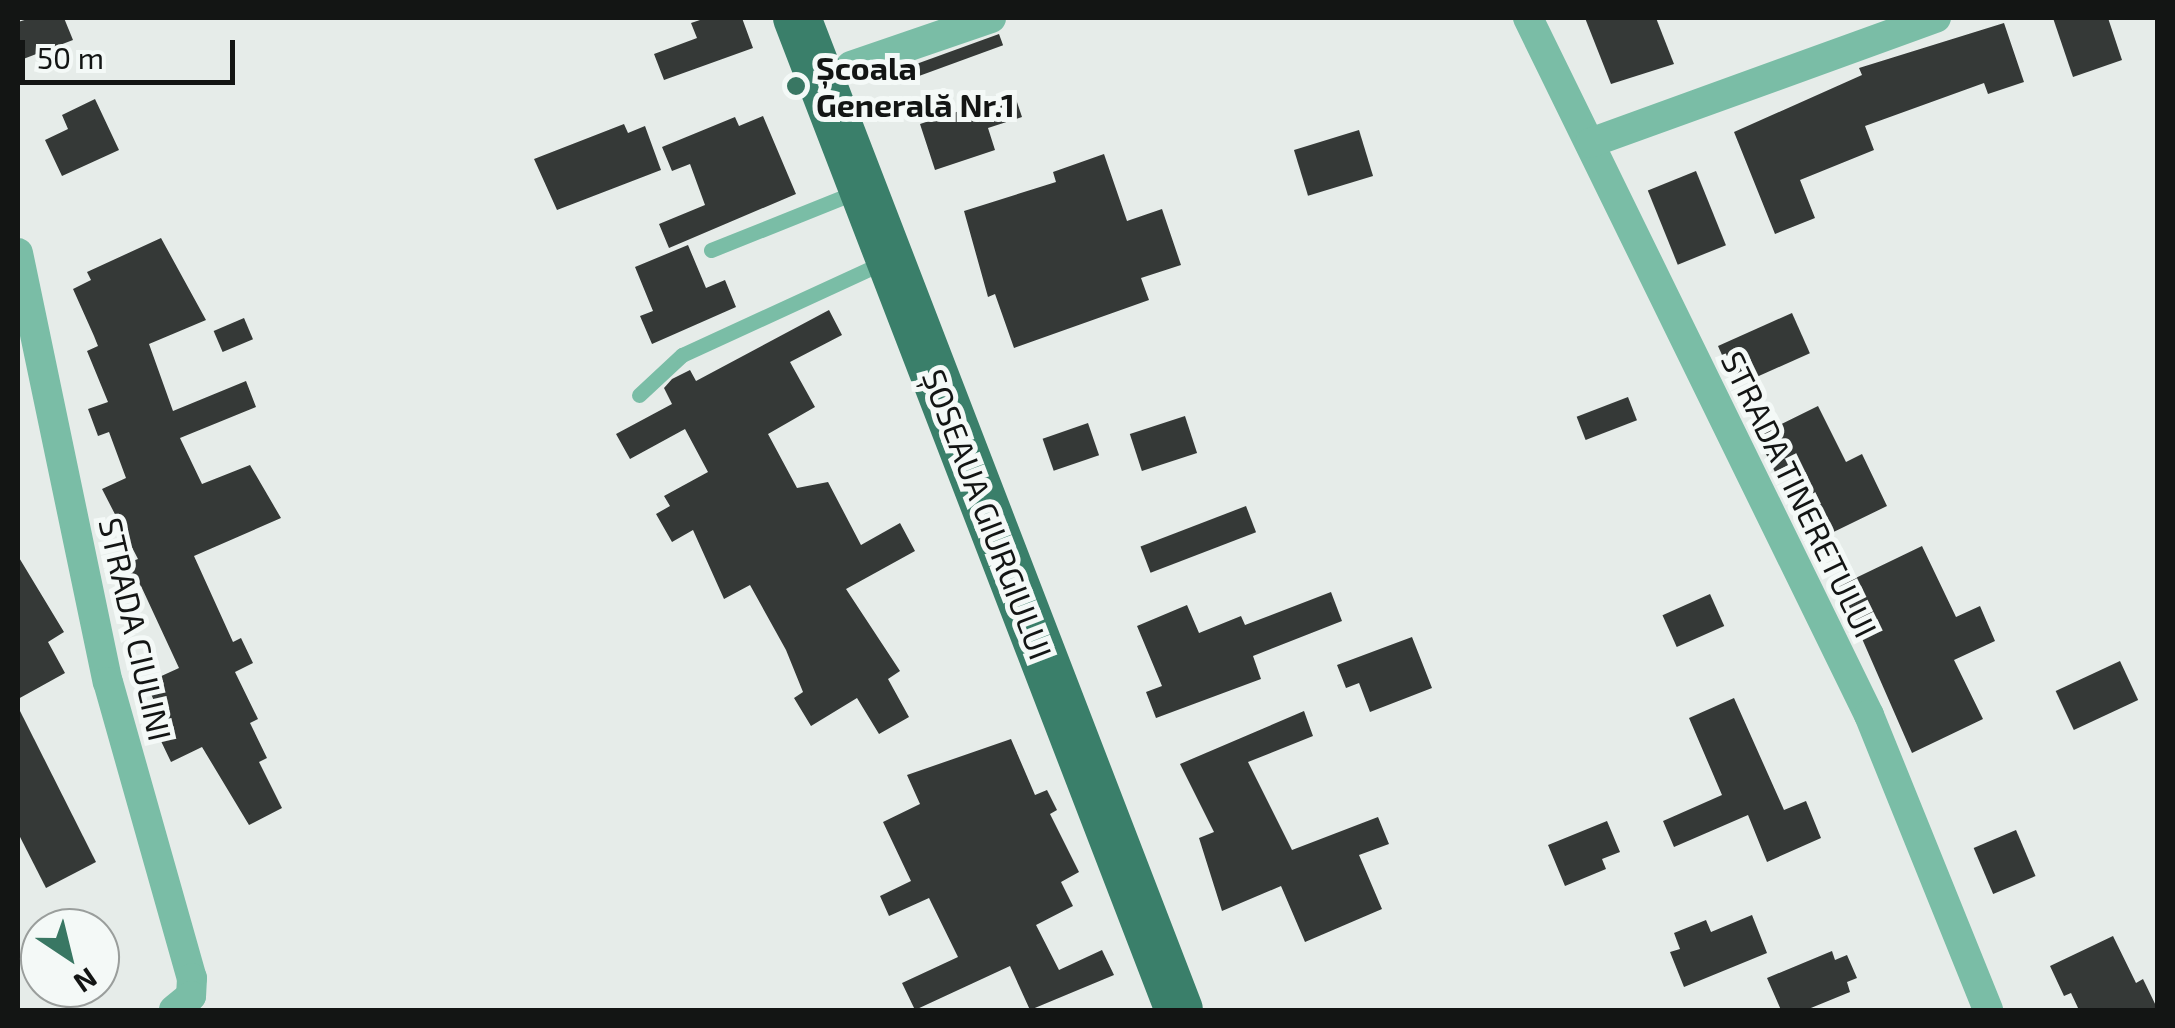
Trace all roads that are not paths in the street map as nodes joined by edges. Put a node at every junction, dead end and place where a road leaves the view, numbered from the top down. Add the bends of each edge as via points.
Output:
1 (797, 18) edge
2 (832, 18) edge
3 (991, 18) edge
4 (1528, 18) edge
5 (1936, 18) edge
6 (851, 66) junction
7 (1590, 144) junction
8 (863, 189) junction
9 (711, 250) dead end
10 (18, 253) edge
11 (890, 260) junction
12 (639, 395) dead end
13 (174, 1010) edge
14 (1180, 1010) edge
15 (1214, 1010) edge
16 (1988, 1010) edge

1 - 8 highway, ȘOSEAUA GIURGIULUI
2 - 6 highway, ȘOSEAUA GIURGIULUI
3 - 6 street
4 - 7 street, STRADA TINERETULUI
5 - 7 street
6 - 15 highway, ȘOSEAUA GIURGIULUI
7 - 16 street, STRADA TINERETULUI via 1870,715
8 - 9 lane
8 - 11 highway, ȘOSEAUA GIURGIULUI
10 - 13 street, STRADA CIULINI via 108,682 192,978 191,996
11 - 12 lane via 682,355
11 - 14 highway, ȘOSEAUA GIURGIULUI

